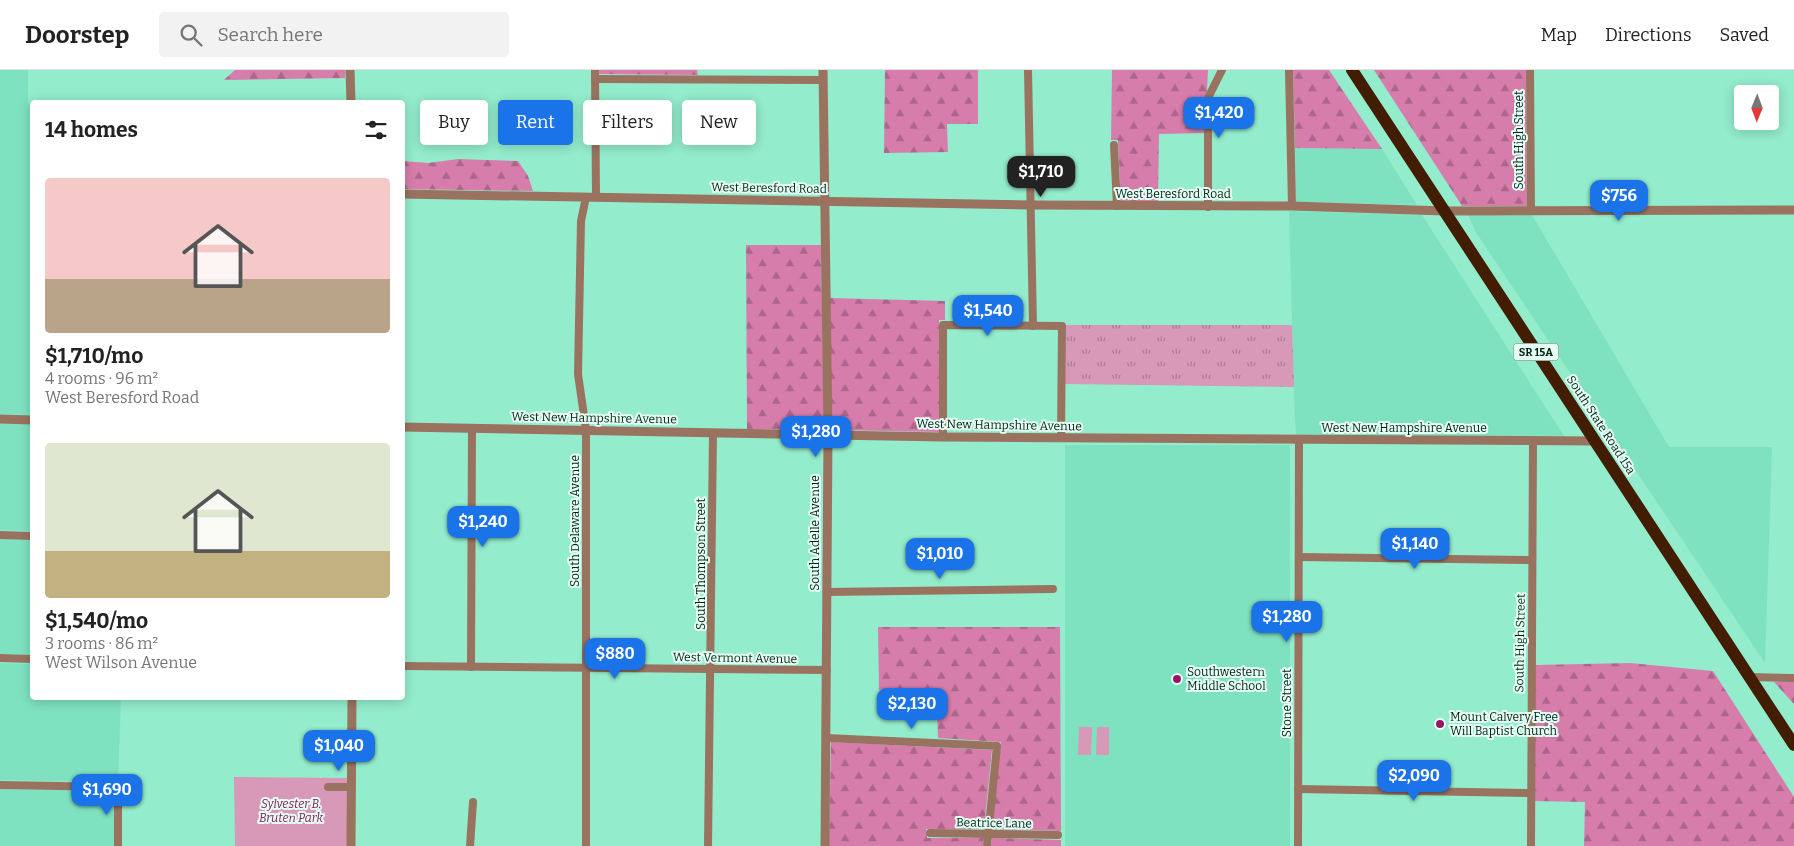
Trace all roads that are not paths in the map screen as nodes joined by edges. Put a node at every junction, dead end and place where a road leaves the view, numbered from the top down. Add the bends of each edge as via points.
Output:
1 (350, 70) edge
2 (823, 70) edge
3 (1028, 70) edge
4 (1222, 70) edge
5 (1290, 70) edge
6 (1352, 70) edge
7 (1530, 70) edge
8 (595, 74) edge
9 (823, 80) junction
10 (351, 100) edge
11 (1114, 145) dead end
12 (405, 194) edge
13 (591, 197) junction
14 (824, 201) junction
15 (1030, 205) junction
16 (1117, 206) junction
17 (1292, 206) junction
18 (1208, 207) junction
19 (1794, 210) edge
20 (1444, 211) junction
21 (1531, 211) junction
22 (1033, 326) junction
23 (0, 419) edge
24 (30, 420) edge
25 (405, 427) edge
26 (472, 428) junction
27 (586, 430) junction
28 (713, 433) junction
29 (828, 435) junction
30 (942, 437) junction
31 (1061, 438) junction
32 (1299, 440) junction
33 (1533, 441) junction
34 (1595, 441) junction
35 (0, 535) edge
36 (30, 536) edge
37 (1299, 557) junction
38 (1532, 560) junction
39 (1053, 589) dead end
40 (828, 592) junction
41 (0, 658) edge
42 (30, 660) edge
43 (405, 666) edge
44 (471, 667) junction
45 (587, 668) junction
46 (711, 669) junction
47 (828, 670) junction
48 (1750, 677) junction
49 (1794, 678) edge
50 (352, 700) edge
51 (827, 738) junction
52 (1794, 745) edge
53 (0, 785) edge
54 (328, 787) dead end
55 (351, 788) junction
56 (1298, 789) junction
57 (1530, 793) junction
58 (473, 802) dead end
59 (930, 833) dead end
60 (988, 833) junction
61 (1058, 835) dead end
62 (118, 846) edge
63 (351, 846) edge
64 (470, 846) edge
65 (586, 846) edge
66 (708, 846) edge
67 (826, 846) edge
68 (988, 846) edge
69 (1298, 846) edge
70 (1531, 846) edge

1 - 10 street
2 - 9 street, South Adelle Avenue
3 - 15 street
4 - 18 street via 1208,98
5 - 17 street
6 - 20 highway, South State Road 15a / SR 15A
7 - 21 street, South High Street
8 - 9 street
8 - 13 street, South Delaware Avenue
9 - 14 street, South Adelle Avenue
11 - 16 street
12 - 13 street, West Beresford Road
13 - 14 street, West Beresford Road
13 - 27 street, South Delaware Avenue via 581,221 578,374
14 - 15 street, West Beresford Road
14 - 29 street, South Adelle Avenue
15 - 16 street, West Beresford Road
15 - 22 street
16 - 18 street, West Beresford Road
17 - 18 street, West Beresford Road
17 - 20 street, West Beresford Road
19 - 21 street, West Beresford Road
20 - 21 street, West Beresford Road
20 - 34 highway, South State Road 15a / SR 15A
22 - 30 street via 943,325
22 - 31 street via 1062,326
23 - 24 street
25 - 26 street, West New Hampshire Avenue
26 - 27 street, West New Hampshire Avenue
26 - 44 street
27 - 28 street, West New Hampshire Avenue
27 - 45 street, South Delaware Avenue
28 - 29 street, West New Hampshire Avenue
28 - 46 street, South Thompson Street
29 - 30 street, West New Hampshire Avenue
29 - 40 street, South Adelle Avenue
30 - 31 street, West New Hampshire Avenue
31 - 32 street, West New Hampshire Avenue
32 - 33 street, West New Hampshire Avenue
32 - 37 street, Stone Street
33 - 34 street, West New Hampshire Avenue
33 - 38 street, South High Street
34 - 48 highway, South State Road 15a / SR 15A
35 - 36 street
37 - 38 street
37 - 56 street, Stone Street
38 - 57 street, South High Street
39 - 40 street
40 - 47 street, South Adelle Avenue
41 - 42 street
43 - 44 street, West Vermont Avenue
44 - 45 street, West Vermont Avenue
45 - 46 street, West Vermont Avenue
45 - 65 street, South Delaware Avenue
46 - 47 street, West Vermont Avenue
46 - 66 street, South Thompson Street
47 - 51 street, South Adelle Avenue
48 - 49 street
48 - 52 highway, South State Road 15a / SR 15A
50 - 55 street
51 - 60 street via 997,746
51 - 67 street, South Adelle Avenue
53 - 62 street via 118,786
54 - 55 street
55 - 63 street
56 - 57 street
56 - 69 street, Stone Street
57 - 70 street, South High Street
58 - 64 street
59 - 60 street, Beatrice Lane
60 - 61 street, Beatrice Lane
60 - 68 street

